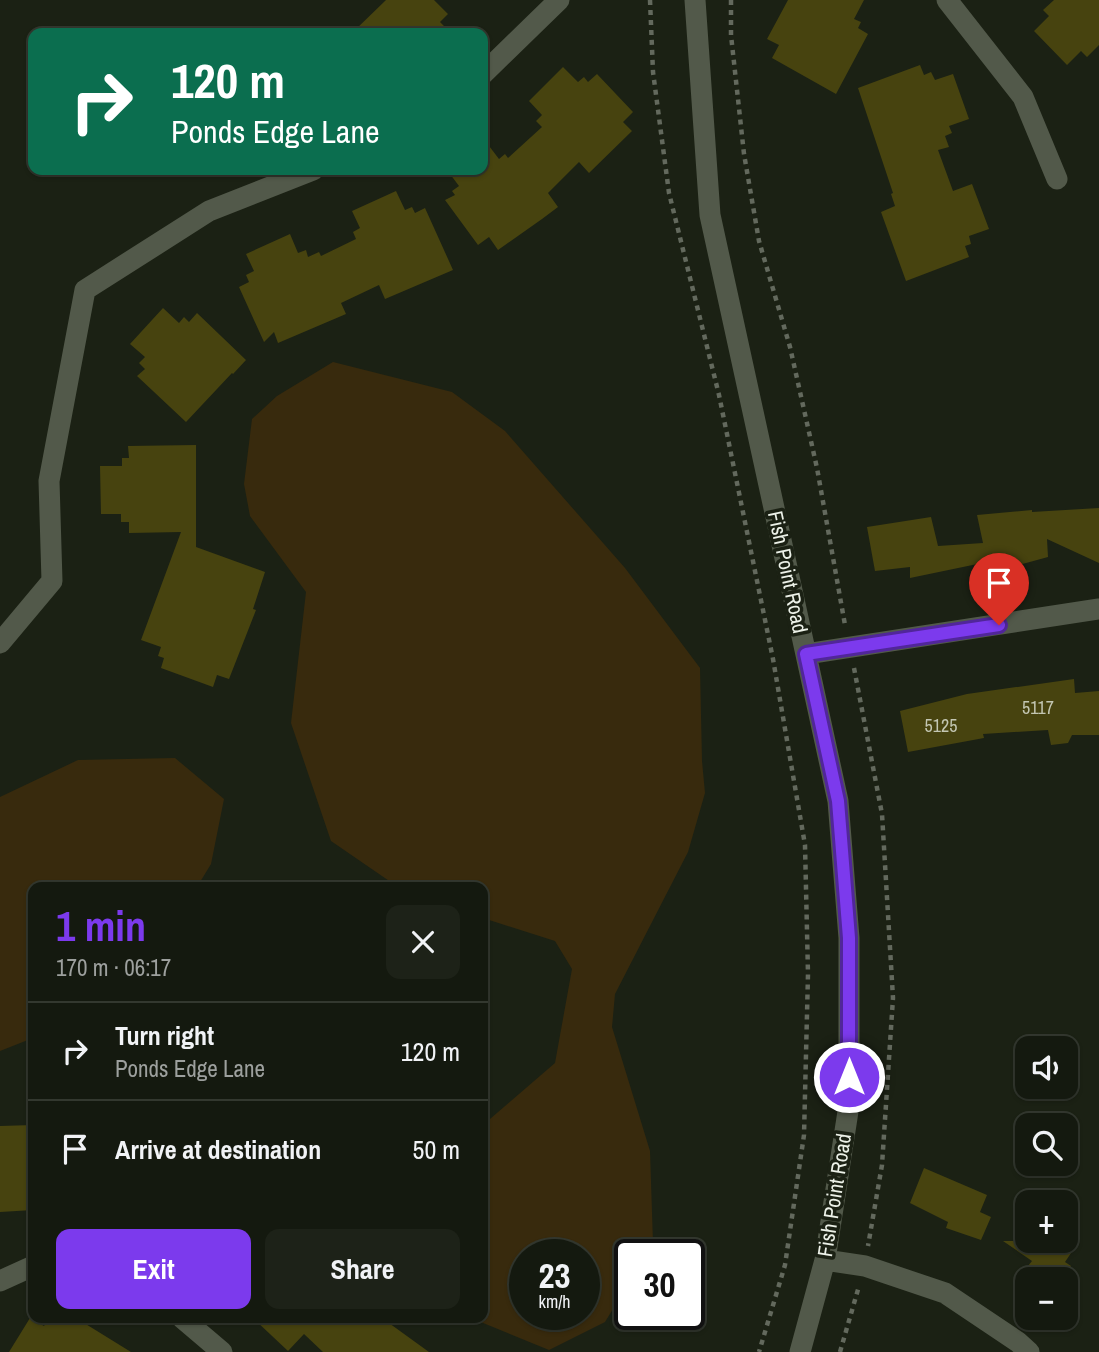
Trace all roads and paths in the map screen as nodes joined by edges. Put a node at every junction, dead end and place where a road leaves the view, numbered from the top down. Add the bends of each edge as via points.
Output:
1 (559, 0) edge
2 (650, 0) edge
3 (695, 0) edge
4 (947, 0) edge
5 (488, 69) edge
6 (300, 175) edge
7 (1057, 179) dead end
8 (1099, 610) edge
9 (0, 643) edge
10 (806, 654) junction
11 (825, 1260) junction
12 (28, 1268) edge
13 (0, 1281) edge
14 (189, 1323) edge
15 (222, 1352) edge
16 (758, 1352) edge
17 (800, 1352) edge
18 (1029, 1352) edge

1 - 5 street
2 - 16 path via 653,72 669,193 719,396 773,659 805,845 804,1135 785,1265
3 - 10 street, Fish Point Road via 710,215
4 - 7 street via 1023,97
6 - 9 street via 209,211 85,290 49,481 52,581
8 - 10 street
10 - 11 street, Fish Point Road via 838,801 849,938 849,1105
11 - 17 street, Fish Point Road
11 - 18 street via 865,1266 945,1293
12 - 13 street
14 - 15 street

